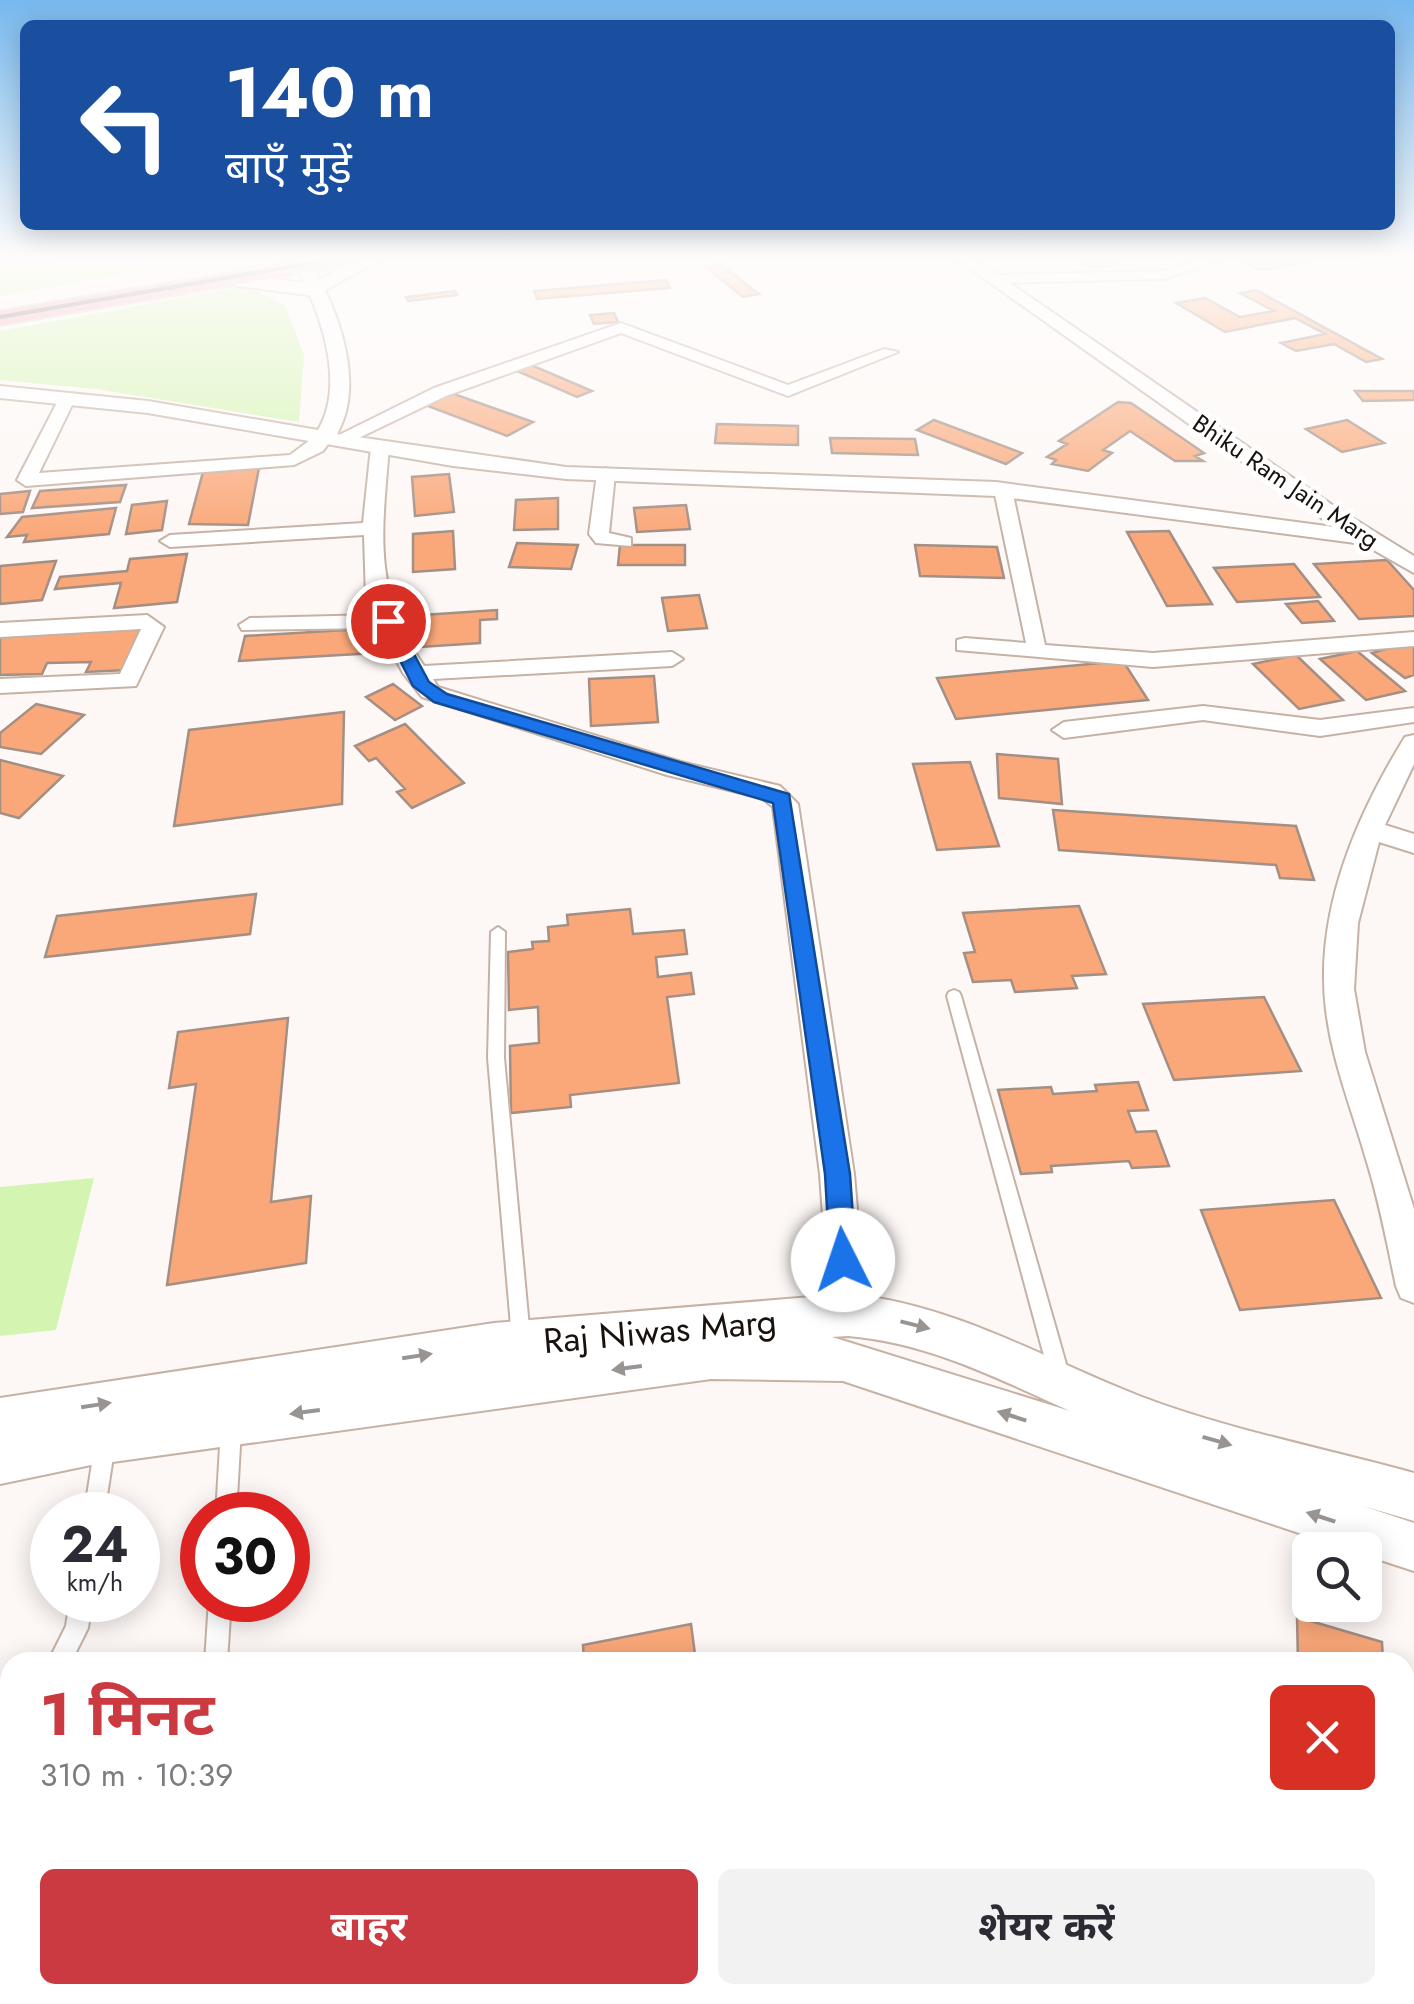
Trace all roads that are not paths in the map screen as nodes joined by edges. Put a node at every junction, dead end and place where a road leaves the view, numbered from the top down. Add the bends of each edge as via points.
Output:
1 (334, 351) edge
2 (557, 351) edge
3 (681, 351) edge
4 (1096, 351) edge
5 (890, 352) dead end
6 (0, 392) edge
7 (67, 398) junction
8 (332, 439) junction
9 (380, 447) junction
10 (606, 474) junction
11 (26, 480) junction
12 (0, 482) edge
13 (1003, 490) junction
14 (1333, 516) junction
15 (1280, 526) junction
16 (374, 528) junction
17 (1368, 538) junction
18 (170, 541) dead end
19 (624, 542) dead end
20 (1414, 566) edge
21 (388, 621) junction
22 (250, 625) dead end
23 (0, 630) edge
24 (1414, 639) edge
25 (1036, 642) dead end
26 (965, 645) dead end
27 (672, 659) dead end
28 (414, 673) junction
29 (0, 686) edge
30 (1414, 715) edge
31 (1064, 730) dead end
32 (1414, 742) edge
33 (1367, 828) junction
34 (1414, 844) edge
35 (498, 932) dead end
36 (954, 996) dead end
37 (1414, 1286) edge
38 (848, 1315) junction
39 (523, 1362) junction
40 (1061, 1382) junction
41 (0, 1421) edge
42 (232, 1422) junction
43 (106, 1440) junction
44 (0, 1461) edge
45 (98, 1492) edge
46 (227, 1492) edge
47 (1414, 1496) edge
48 (1414, 1547) edge
49 (78, 1622) edge
50 (219, 1622) edge
51 (64, 1652) edge
52 (217, 1652) edge

1 - 8 street via 340,403
2 - 8 street
3 - 5 street via 788,391
4 - 14 street, Bhiku Ram Jain Marg
6 - 7 street
7 - 8 street
7 - 11 street
8 - 9 street
8 - 11 street via 294,460
9 - 10 street
9 - 16 street
10 - 13 street
10 - 19 street via 599,534
11 - 12 street
13 - 15 street
13 - 25 street
14 - 15 street
14 - 17 street, Bhiku Ram Jain Marg
15 - 17 street
16 - 18 street
16 - 21 street via 377,598
17 - 20 street, Bhiku Ram Jain Marg
21 - 22 street
21 - 28 street
23 - 29 street via 148,622 153,627 128,681
24 - 26 street via 1152,660
27 - 28 street
28 - 38 street via 441,698 782,799 838,1174
30 - 31 street via 1320,728 1203,713
32 - 33 street
33 - 34 street
33 - 37 street via 1339,990
35 - 39 lane via 496,1058
36 - 40 lane
38 - 39 street, Raj Niwas Marg
38 -> 40 street, Raj Niwas Marg via 941,1332
41 -> 39 street, Raj Niwas Marg
39 -> 42 street, Raj Niwas Marg
48 -> 39 street, Raj Niwas Marg via 843,1359
40 -> 47 street, Raj Niwas Marg via 1143,1420
42 - 43 street, Raj Niwas Marg
42 - 46 lane
43 - 44 street, Raj Niwas Marg
43 - 45 lane
49 - 51 lane
50 - 52 lane

